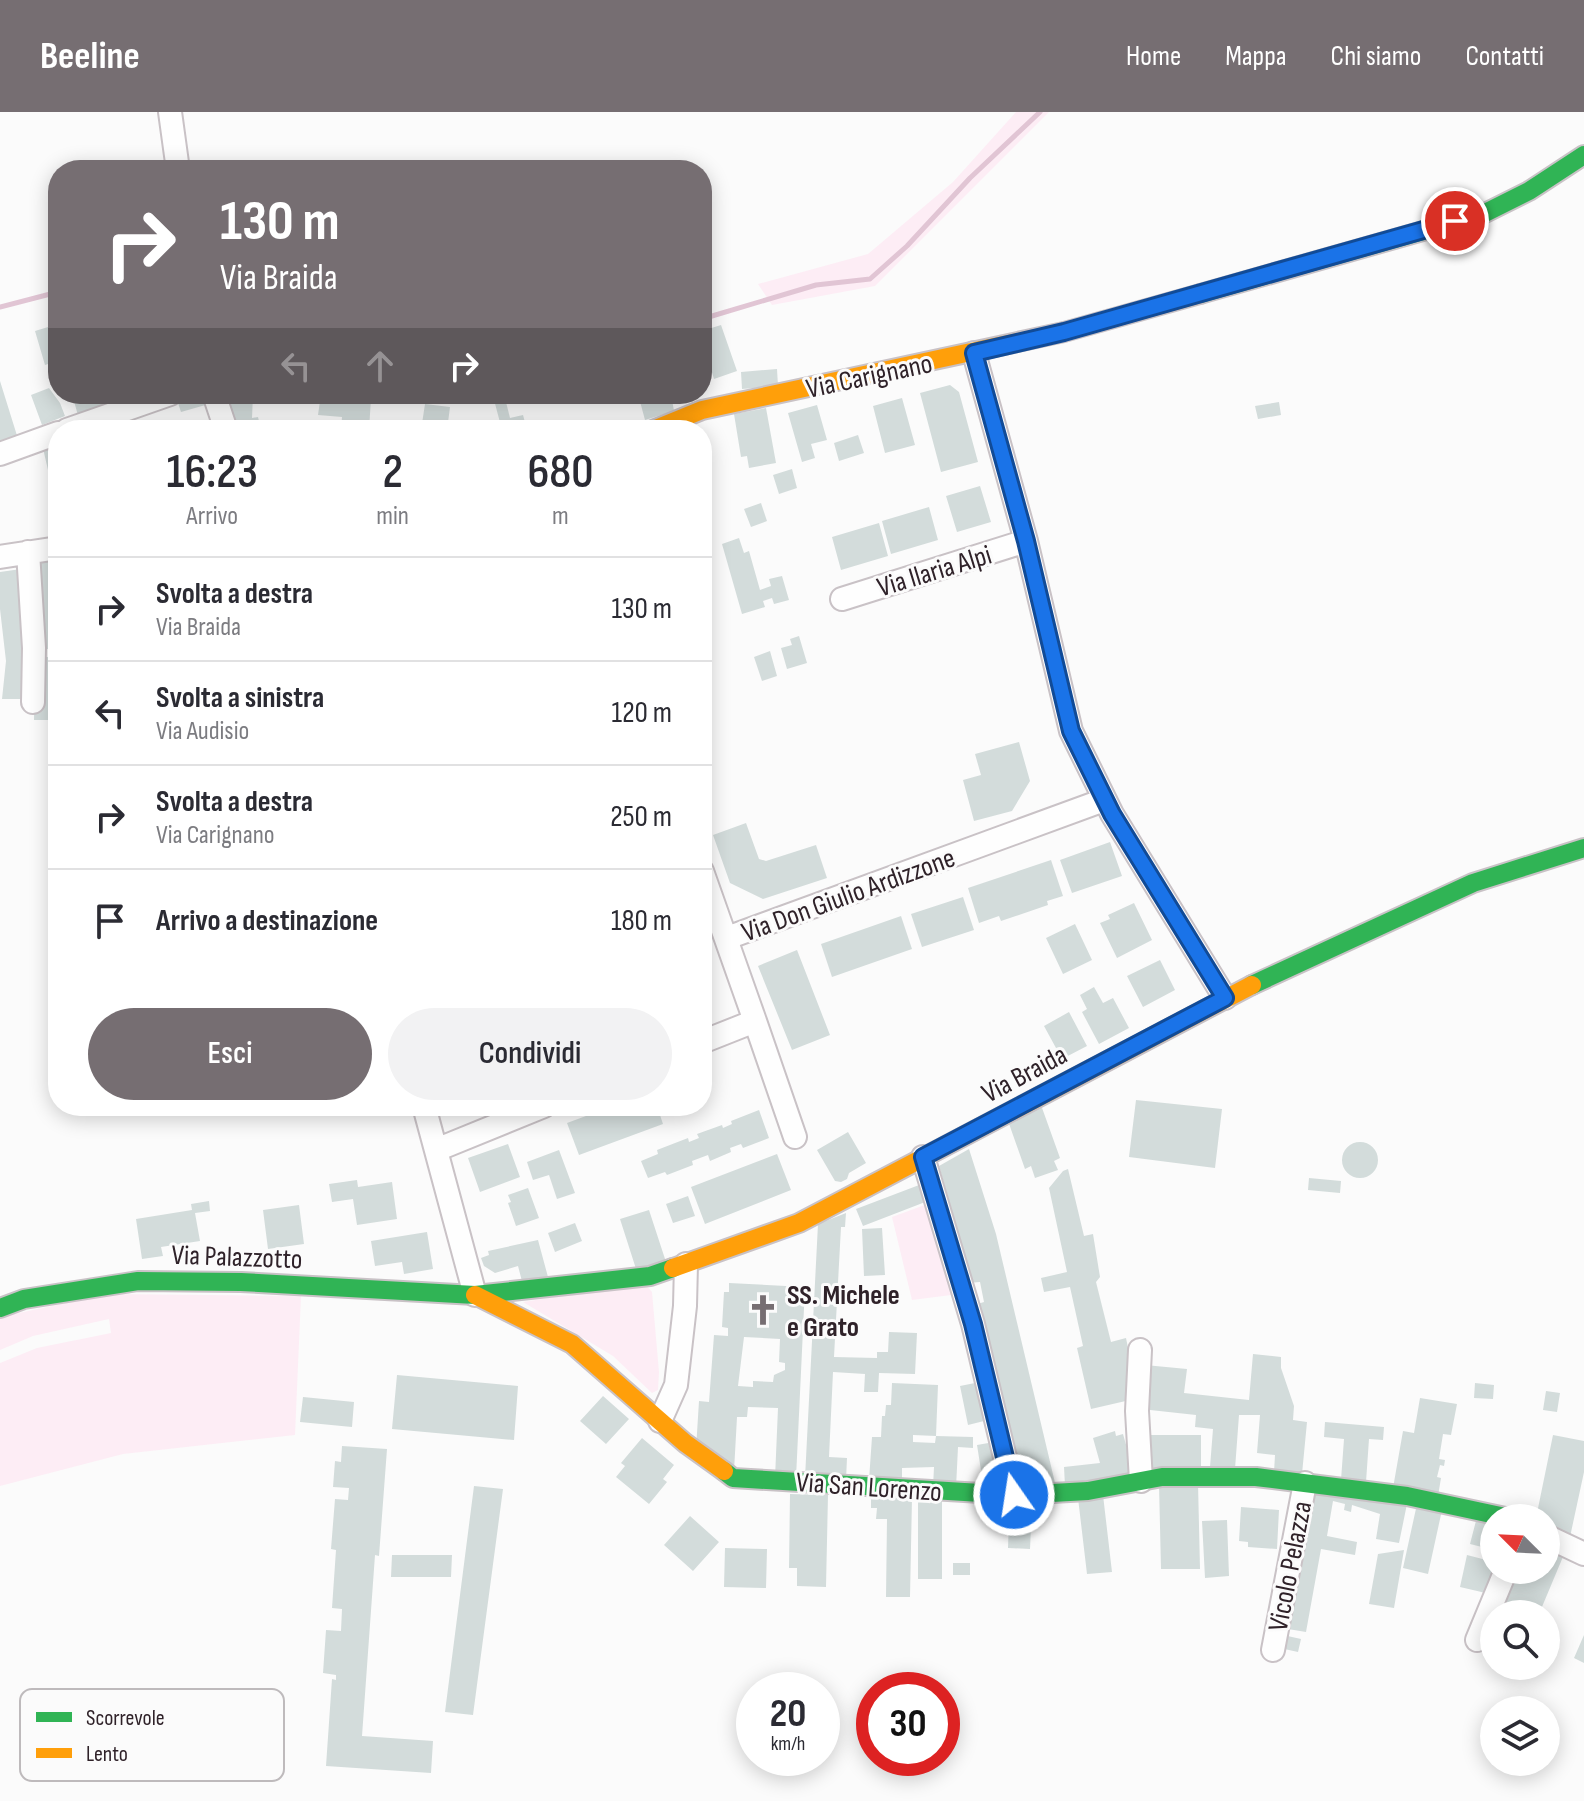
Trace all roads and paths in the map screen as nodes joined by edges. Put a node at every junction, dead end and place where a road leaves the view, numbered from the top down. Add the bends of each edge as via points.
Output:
1 (170, 112) edge
2 (1584, 155) edge
3 (177, 160) edge
4 (974, 353) junction
5 (141, 404) edge
6 (96, 420) edge
7 (678, 420) edge
8 (48, 437) edge
9 (0, 454) edge
10 (1026, 541) junction
11 (48, 549) edge
12 (28, 552) junction
13 (0, 557) edge
14 (842, 599) dead end
15 (33, 702) dead end
16 (1104, 800) junction
17 (1584, 848) edge
18 (712, 898) edge
19 (727, 938) junction
20 (1225, 998) junction
21 (755, 1021) junction
22 (712, 1038) edge
23 (427, 1116) edge
24 (519, 1116) edge
25 (795, 1137) dead end
26 (436, 1150) junction
27 (923, 1157) junction
28 (686, 1264) junction
29 (475, 1295) junction
30 (0, 1308) edge
31 (1140, 1350) dead end
32 (660, 1421) junction
33 (1141, 1481) junction
34 (1305, 1483) junction
35 (1014, 1495) junction
36 (1480, 1512) edge
37 (1560, 1543) edge
38 (1584, 1554) edge
39 (1500, 1584) edge
40 (1477, 1640) dead end
41 (1273, 1650) dead end

1 - 3 street
2 - 4 street, Via Carignano via 1483,214
4 - 7 street, Via Carignano via 702,410
4 - 10 street
5 - 6 street
8 - 9 street
10 - 14 street, Via Ilaria Alpi
10 - 16 street via 1071,731
11 - 12 street
12 - 13 street
12 - 15 street
16 - 19 street, Via Don Giulio Ardizzone
16 - 20 street
17 - 20 street, Via Braida via 1473,883
18 - 19 street
19 - 21 street, Via Don Giulio Ardizzone
20 - 27 street, Via Braida
21 - 22 street
21 - 25 street, Via Don Giulio Ardizzone
23 - 26 street
24 - 26 street
26 - 29 street
27 - 28 street, Via Braida via 799,1223
27 - 35 street via 973,1324
28 - 29 street, Via Braida via 650,1276
28 - 32 street via 676,1385
29 - 30 street, Via Palazzotto via 138,1281 24,1299
29 - 32 street, Via San Lorenzo via 572,1344
31 - 33 street
32 - 35 street, Via San Lorenzo via 733,1478
33 - 34 street, Via San Lorenzo via 1240,1477
33 - 35 street, Via San Lorenzo via 1088,1491
34 - 36 street, Via San Lorenzo
34 - 41 street, Vicolo Pelazza
37 - 38 street
39 - 40 street

